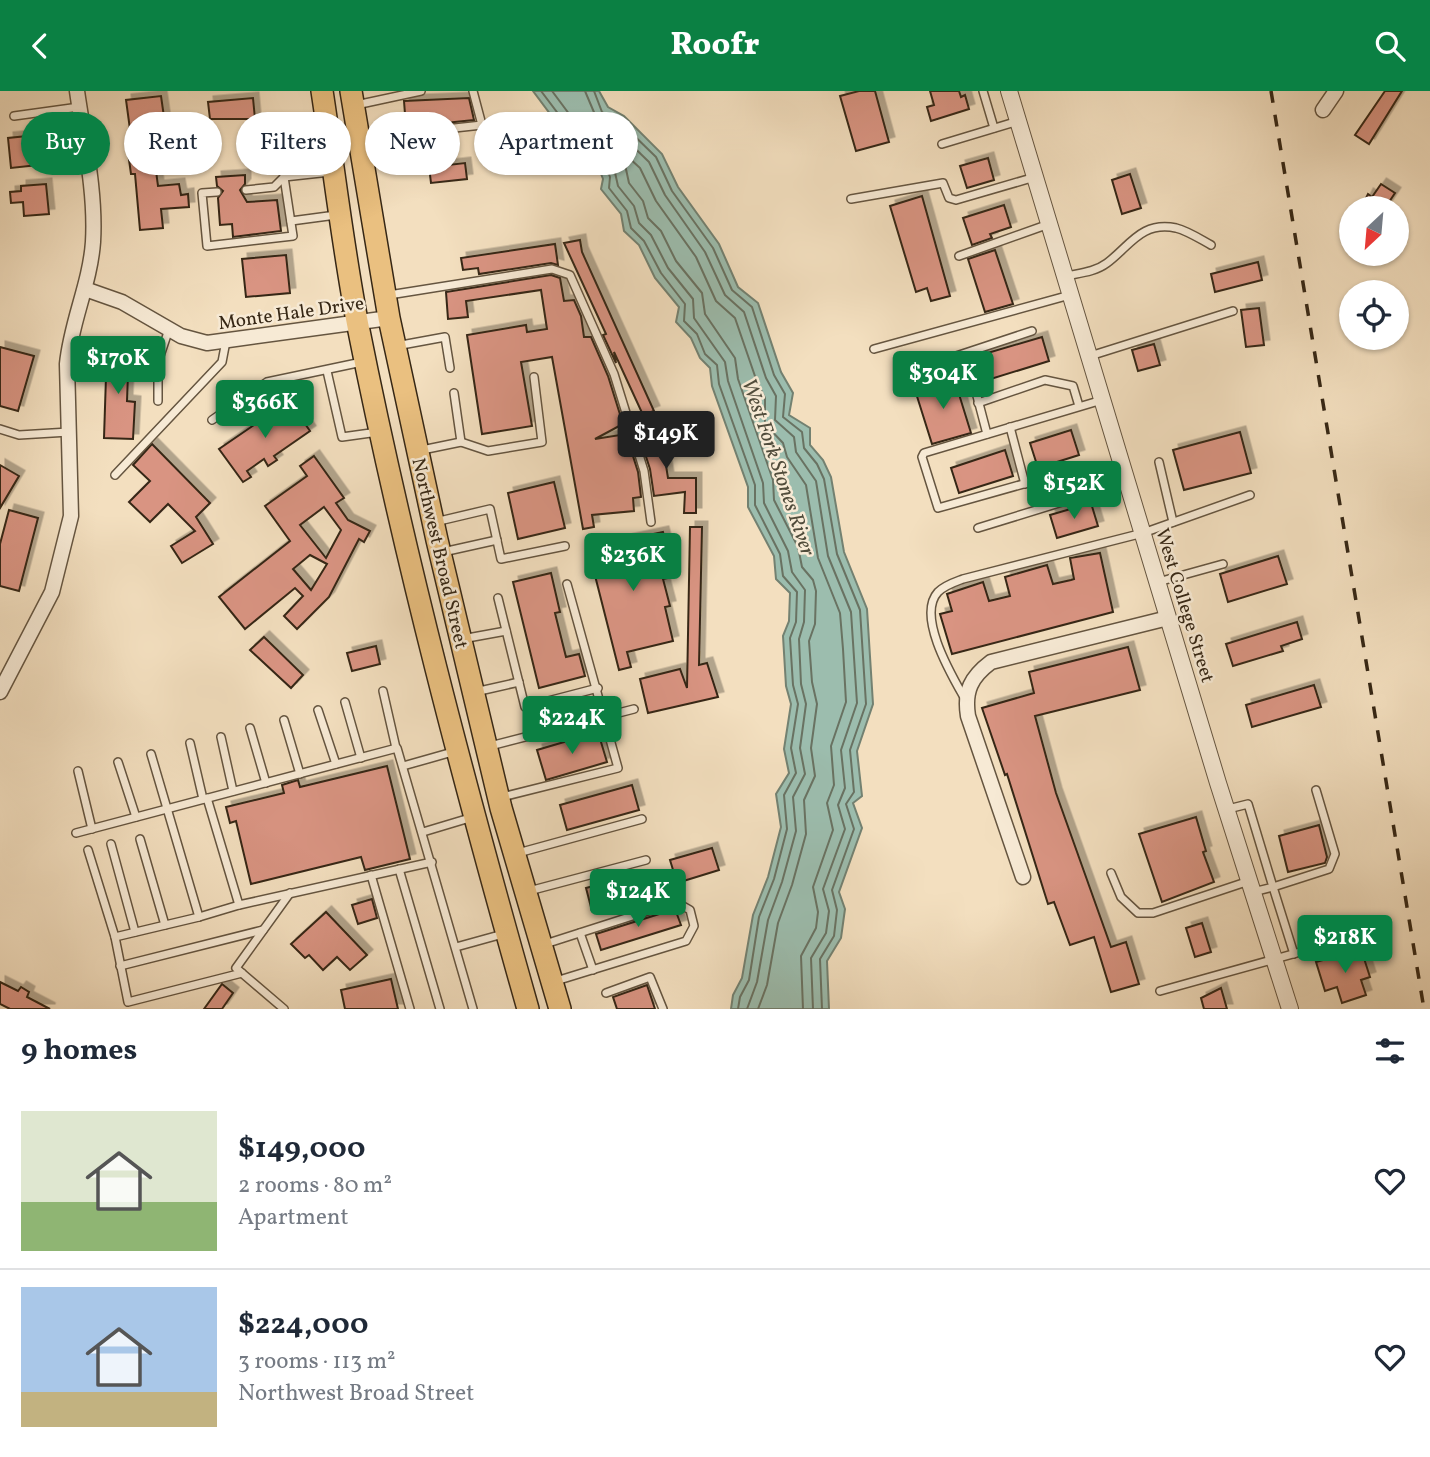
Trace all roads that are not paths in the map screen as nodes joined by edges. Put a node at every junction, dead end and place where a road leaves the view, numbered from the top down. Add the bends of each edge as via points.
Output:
1 (77, 91) edge
2 (321, 91) edge
3 (421, 91) edge
4 (473, 91) edge
5 (983, 91) edge
6 (1009, 91) edge
7 (1336, 91) edge
8 (352, 98) edge
9 (79, 107) junction
10 (1323, 110) dead end
11 (324, 112) edge
12 (14, 116) dead end
13 (1018, 120) junction
14 (994, 128) junction
15 (358, 138) junction
16 (942, 144) dead end
17 (301, 175) edge
18 (335, 175) edge
19 (284, 177) junction
20 (1035, 177) junction
21 (246, 190) dead end
22 (218, 192) dead end
23 (851, 199) dead end
24 (341, 215) junction
25 (291, 221) junction
26 (1049, 224) junction
27 (1211, 244) dead end
28 (959, 256) dead end
29 (1065, 277) junction
30 (85, 289) junction
31 (385, 295) junction
32 (1071, 295) junction
33 (1233, 311) dead end
34 (389, 318) junction
35 (358, 324) junction
36 (169, 329) junction
37 (1032, 331) dead end
38 (226, 340) junction
39 (395, 346) junction
40 (874, 349) dead end
41 (966, 354) junction
42 (1089, 356) junction
43 (366, 361) junction
44 (932, 364) dead end
45 (450, 368) dead end
46 (327, 371) junction
47 (534, 377) dead end
48 (454, 393) dead end
49 (1102, 400) junction
50 (158, 401) dead end
51 (978, 403) junction
52 (1079, 406) junction
53 (212, 420) dead end
54 (1010, 427) junction
55 (0, 429) edge
56 (381, 431) junction
57 (69, 432) junction
58 (987, 434) junction
59 (461, 442) junction
60 (418, 451) junction
61 (386, 458) junction
62 (1159, 462) dead end
63 (1073, 470) dead end
64 (115, 475) dead end
65 (1127, 481) junction
66 (1025, 484) junction
67 (1250, 495) dead end
68 (651, 522) dead end
69 (1173, 522) junction
70 (978, 528) dead end
71 (1143, 533) junction
72 (437, 538) junction
73 (497, 540) junction
74 (565, 546) dead end
75 (406, 548) junction
76 (1223, 564) dead end
77 (1157, 582) junction
78 (567, 584) dead end
79 (498, 598) dead end
80 (1168, 618) junction
81 (506, 631) junction
82 (460, 639) junction
83 (519, 682) junction
84 (598, 688) junction
85 (383, 691) dead end
86 (0, 692) edge
87 (472, 693) junction
88 (965, 700) junction
89 (345, 702) dead end
90 (634, 709) dead end
91 (318, 710) dead end
92 (284, 720) dead end
93 (607, 720) junction
94 (250, 729) dead end
95 (221, 737) dead end
96 (190, 743) dead end
97 (485, 747) junction
98 (396, 748) junction
99 (456, 751) junction
100 (150, 754) dead end
101 (361, 758) junction
102 (118, 762) dead end
103 (336, 764) junction
104 (403, 766) junction
105 (78, 771) dead end
106 (300, 774) junction
107 (266, 783) junction
108 (1316, 790) dead end
109 (233, 792) junction
110 (205, 799) junction
111 (500, 803) junction
112 (165, 809) junction
113 (1228, 809) junction
114 (136, 817) junction
115 (474, 817) junction
116 (642, 819) dead end
117 (92, 829) junction
118 (423, 832) junction
119 (76, 833) dead end
120 (140, 839) dead end
121 (111, 844) dead end
122 (88, 850) dead end
123 (514, 854) junction
124 (646, 860) dead end
125 (432, 862) junction
126 (399, 869) junction
127 (1111, 873) dead end
128 (371, 875) junction
129 (1023, 877) dead end
130 (1251, 887) junction
131 (1273, 887) junction
132 (525, 892) junction
133 (290, 893) junction
134 (239, 905) junction
135 (198, 917) junction
136 (165, 925) junction
137 (263, 930) junction
138 (135, 932) junction
139 (507, 933) junction
140 (580, 933) junction
141 (115, 937) junction
142 (1343, 940) dead end
143 (541, 946) junction
144 (456, 947) junction
145 (1294, 954) junction
146 (1274, 959) junction
147 (120, 966) junction
148 (593, 970) junction
149 (242, 973) junction
150 (552, 983) junction
151 (1160, 991) dead end
152 (606, 993) dead end
153 (284, 1009) edge
154 (410, 1009) edge
155 (440, 1009) edge
156 (473, 1009) edge
157 (528, 1009) edge
158 (560, 1009) edge
159 (663, 1009) edge
160 (1290, 1009) edge

1 - 9 street
2 - 11 main road, Northwest Broad Street
3 - 8 lane
4 - 15 lane via 482,125
5 - 14 lane
6 - 13 street, West College Street
7 - 10 street
8 - 15 main road, Northwest Broad Street
9 - 12 lane
9 - 30 street via 92,203 93,243
13 - 14 lane
13 - 20 street, West College Street
14 - 16 lane
15 - 31 main road, Northwest Broad Street
17 - 19 lane
18 - 24 main road, Northwest Broad Street
19 - 21 lane via 274,187
19 - 25 lane
20 - 23 lane via 956,200 949,198 943,183
20 - 26 street, West College Street
22 - 25 lane via 202,194 207,246 293,236
24 - 25 lane
24 - 35 main road, Northwest Broad Street
26 - 28 lane
26 - 29 street, West College Street
27 - 29 lane via 1177,228 1153,228 1129,240 1107,263
29 - 32 street, West College Street
30 - 36 street, Monte Hale Drive via 122,302
30 - 57 street via 69,343
31 - 34 main road, Northwest Broad Street
31 - 68 lane via 552,269 570,275 614,374 644,471
32 - 40 lane
32 - 42 street, West College Street
33 - 42 lane
34 - 35 street, Monte Hale Drive
34 - 39 main road, Northwest Broad Street
35 - 38 street, Monte Hale Drive
35 - 43 main road, Northwest Broad Street
36 - 38 street, Monte Hale Drive via 207,343
36 - 50 lane via 158,362
37 - 41 lane
38 - 64 lane via 222,362
39 - 45 lane via 445,337
39 - 60 main road, Northwest Broad Street
41 - 44 lane
41 - 51 lane
42 - 49 street, West College Street
43 - 46 lane
43 - 56 main road, Northwest Broad Street
46 - 53 lane via 267,382
46 - 56 lane via 342,437
47 - 59 lane via 541,442 488,451
48 - 59 lane
49 - 52 lane
49 - 65 street, West College Street
51 - 52 lane via 1045,380 1073,386
51 - 58 lane
52 - 54 lane
54 - 58 lane
54 - 66 lane
55 - 57 lane via 19,435
56 - 61 main road, Northwest Broad Street
57 - 86 street via 71,516 62,560 34,631
58 - 66 lane via 922,454 936,506
59 - 60 lane
60 - 61 main road
60 - 72 main road, Northwest Broad Street
61 - 75 main road, Northwest Broad Street
62 - 69 lane
63 - 66 lane
65 - 70 lane
65 - 71 street, West College Street
67 - 69 lane
69 - 71 lane
71 - 77 street, West College Street
71 - 88 lane via 963,579 937,592 931,608 940,653
72 - 73 lane
72 - 73 lane via 490,509
72 - 75 main road
72 - 82 main road, Northwest Broad Street
73 - 74 lane via 501,559
75 - 99 main road, Northwest Broad Street
76 - 77 lane
77 - 80 street, West College Street
78 - 84 lane
79 - 81 lane
80 - 88 street via 991,662 976,673
80 - 113 street, West College Street
81 - 82 lane
81 - 83 lane
82 - 87 main road, Northwest Broad Street
83 - 84 lane via 525,707
83 - 87 lane
84 - 93 lane
85 - 98 lane
87 - 97 main road, Northwest Broad Street
88 - 129 street
89 - 101 lane
90 - 93 lane
91 - 103 lane
92 - 106 lane
93 - 97 lane
93 - 111 lane via 618,768
94 - 107 lane
95 - 109 lane
96 - 110 lane
97 - 111 main road, Northwest Broad Street
98 - 101 lane
98 - 104 lane
99 - 104 lane
99 - 115 main road, Northwest Broad Street
100 - 112 lane
101 - 103 lane
102 - 114 lane
103 - 106 lane
104 - 118 lane
105 - 117 lane
106 - 107 lane
107 - 109 lane
108 - 131 lane via 1335,854 1328,869
109 - 110 lane
110 - 112 lane
110 - 134 lane
111 - 115 main road
111 - 123 main road, Northwest Broad Street
112 - 114 lane
112 - 135 lane
113 - 130 street, West College Street
113 - 131 lane via 1248,804
114 - 117 lane
115 - 118 lane
115 - 139 main road, Northwest Broad Street
116 - 123 lane
117 - 119 lane
118 - 125 lane
120 - 136 lane
121 - 138 lane
122 - 141 lane
123 - 132 main road, Northwest Broad Street
124 - 132 lane
125 - 126 lane
125 - 144 lane
126 - 128 lane
126 - 155 lane
127 - 130 lane via 1121,897 1138,913
128 - 133 lane
128 - 154 lane
130 - 131 lane
130 - 146 street, West College Street
131 - 145 lane
132 - 143 main road, Northwest Broad Street
133 - 134 lane
133 - 137 lane
134 - 135 lane
135 - 136 lane
136 - 138 lane
137 - 147 lane
137 - 149 lane via 236,968
138 - 141 lane
139 - 144 lane
139 - 157 main road, Northwest Broad Street
140 - 143 lane
140 - 148 lane
140 - 148 lane via 677,902 690,910 694,926 687,941
141 - 147 lane
142 - 145 lane
143 - 150 main road, Northwest Broad Street
144 - 156 lane
145 - 146 lane
146 - 151 lane
146 - 160 street, West College Street
147 - 149 lane via 128,1002
148 - 150 lane
149 - 153 lane
150 - 158 main road, Northwest Broad Street
152 - 159 lane via 650,977

